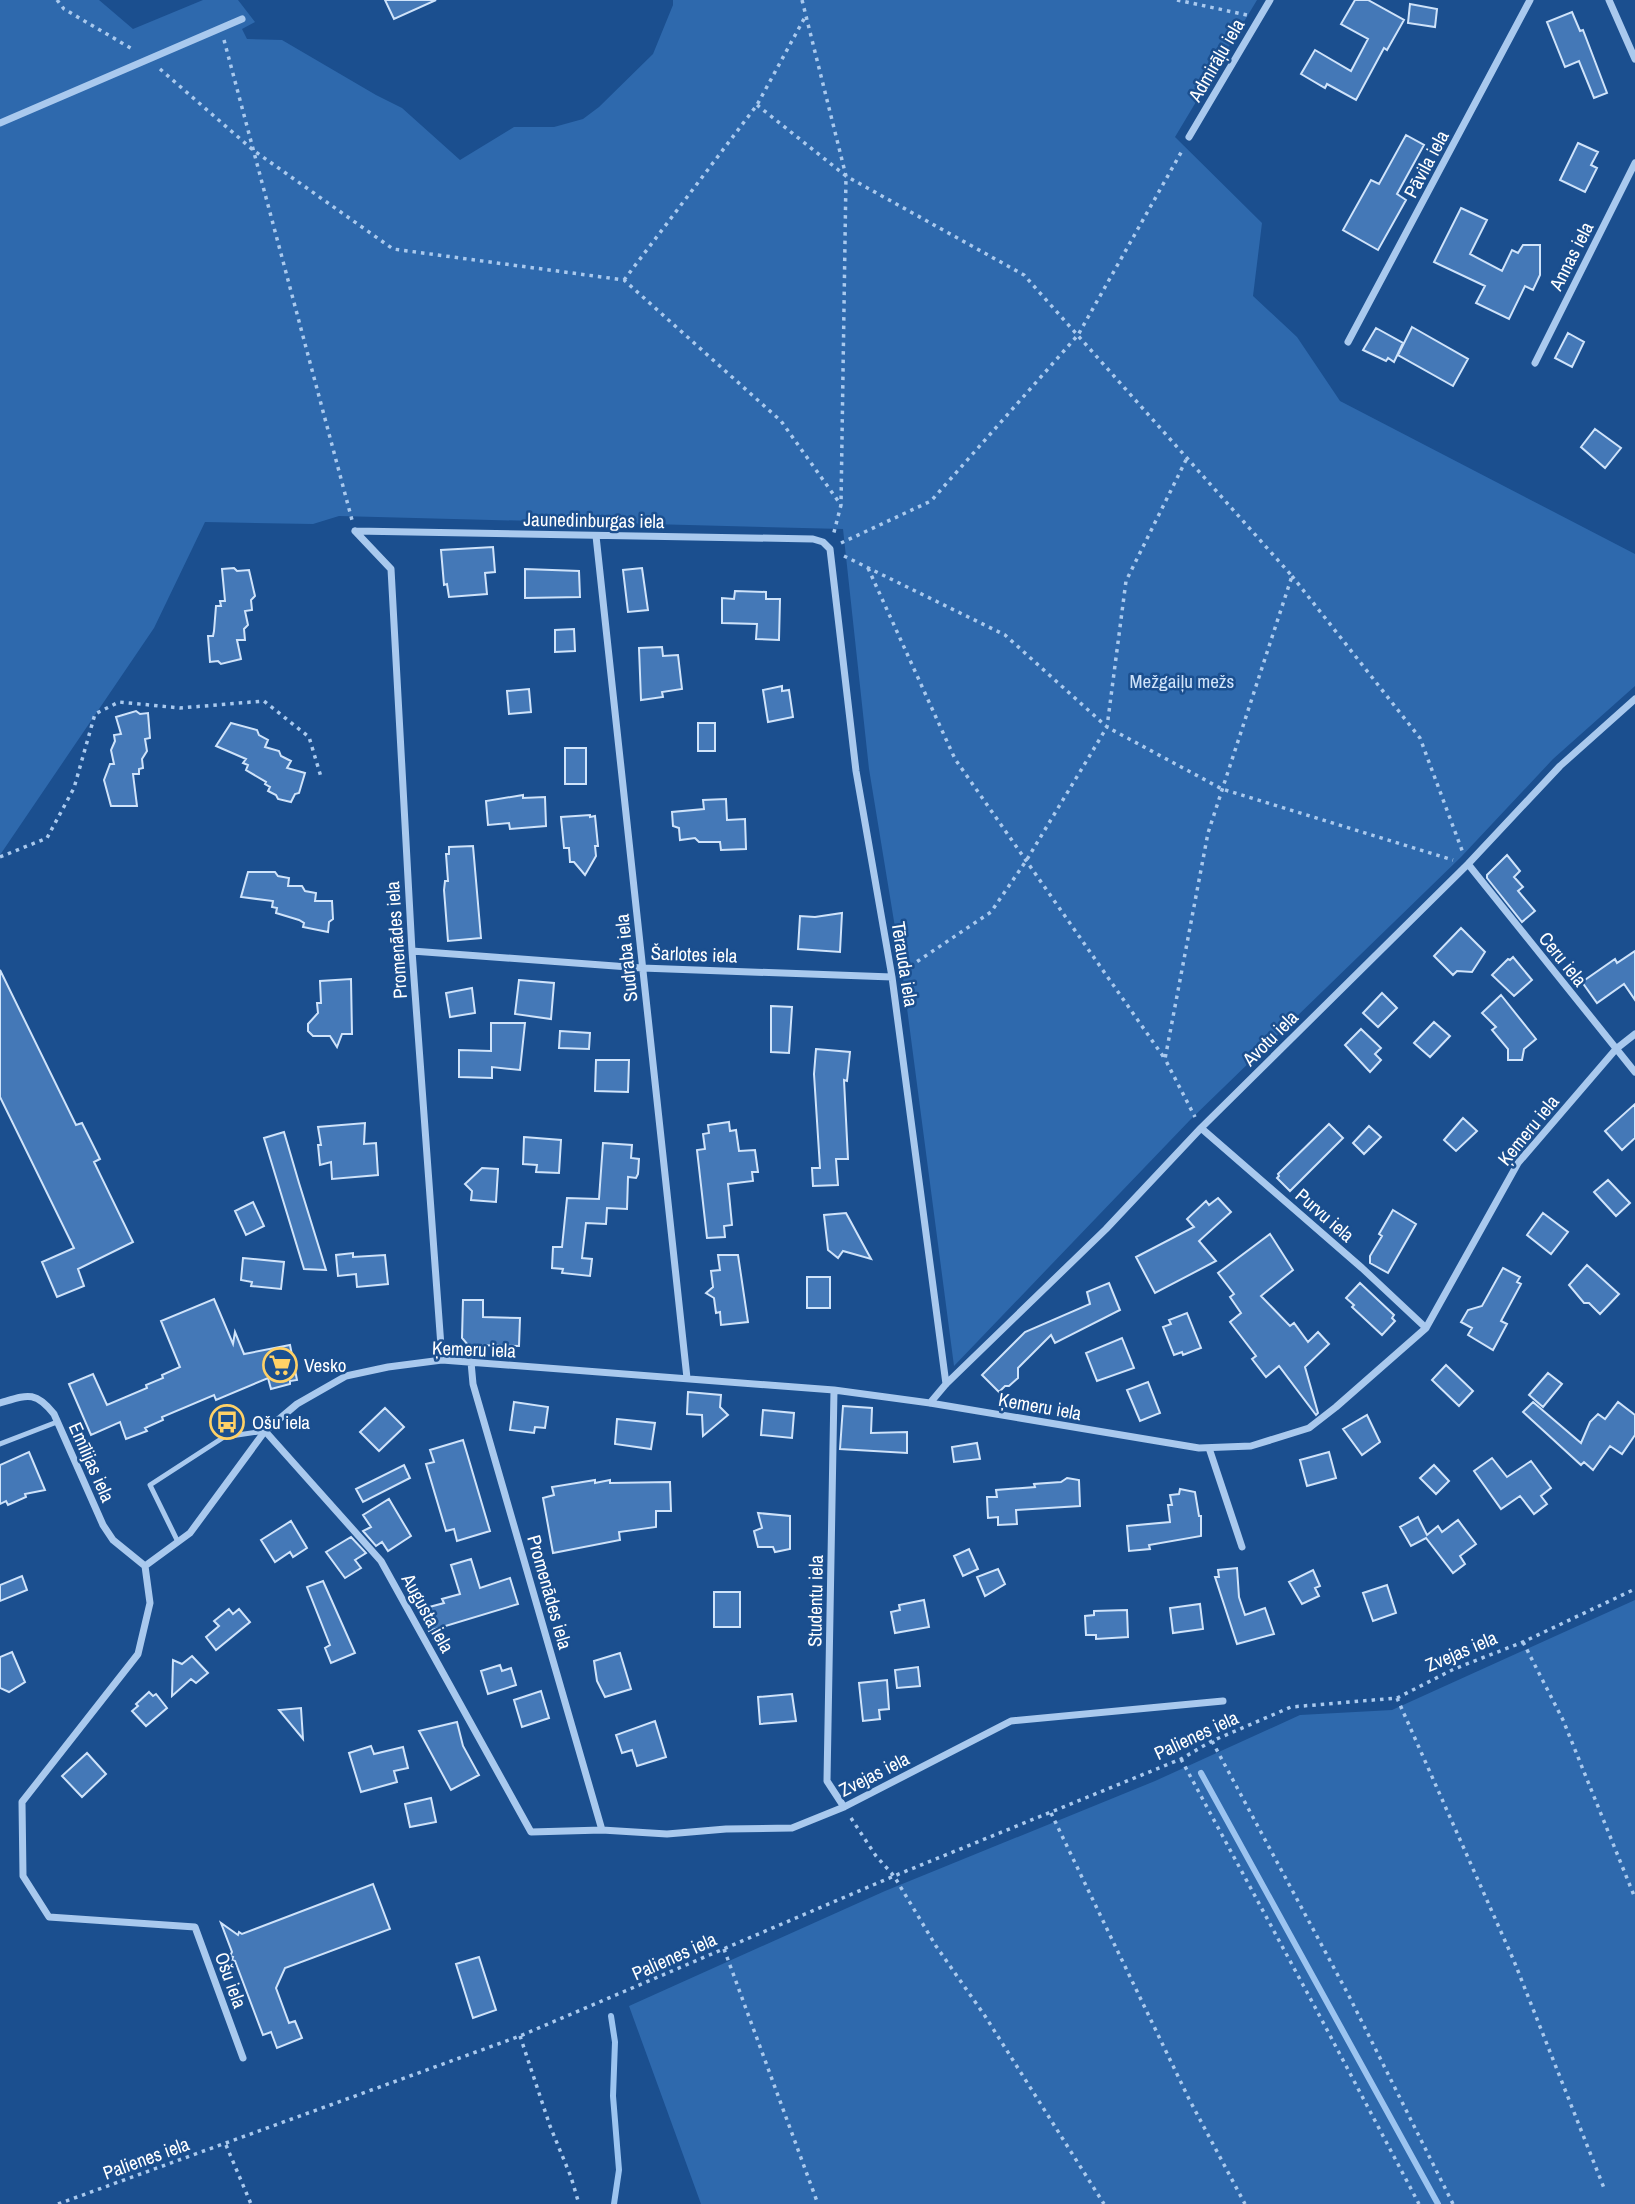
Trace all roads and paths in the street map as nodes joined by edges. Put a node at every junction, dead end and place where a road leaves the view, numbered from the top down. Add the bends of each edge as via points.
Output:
1 (57, 0) edge
2 (802, 0) edge
3 (1177, 0) edge
4 (1270, 0) edge
5 (1531, 0) edge
6 (1609, 0) edge
7 (806, 16) junction
8 (1259, 18) junction
9 (242, 19) dead end
10 (221, 28) junction
11 (148, 59) junction
12 (1635, 59) edge
13 (757, 105) junction
14 (0, 123) edge
15 (1189, 137) joint
16 (253, 150) junction
17 (1635, 163) edge
18 (846, 176) junction
19 (624, 280) junction
20 (1078, 335) junction
21 (1348, 342) dead end
22 (1535, 363) dead end
23 (1187, 458) junction
24 (841, 505) junction
25 (355, 531) junction
26 (596, 536) junction
27 (830, 549) junction
28 (867, 567) junction
29 (1292, 576) junction
30 (1635, 699) edge
31 (1107, 727) junction
32 (321, 777) dead end
33 (1222, 789) junction
34 (0, 857) edge
35 (1027, 861) junction
36 (1468, 864) junction
37 (412, 951) junction
38 (642, 968) junction
39 (892, 978) junction
40 (1635, 1034) edge
41 (1616, 1049) junction
42 (1165, 1059) junction
43 (1635, 1072) edge
44 (1201, 1128) junction
45 (1426, 1328) junction
46 (442, 1360) junction
47 (471, 1362) junction
48 (687, 1378) junction
49 (947, 1384) junction
50 (834, 1390) junction
51 (930, 1403) junction
52 (0, 1404) edge
53 (57, 1422) junction
54 (265, 1431) junction
55 (0, 1444) edge
56 (1209, 1448) junction
57 (178, 1542) junction
58 (1242, 1547) dead end
59 (145, 1566) junction
60 (1635, 1589) edge
61 (1523, 1642) junction
62 (1396, 1698) junction
63 (1223, 1702) dead end
64 (1291, 1707) joint
65 (1212, 1741) junction
66 (1181, 1759) junction
67 (844, 1807) junction
68 (1051, 1813) junction
69 (602, 1830) junction
70 (531, 1832) joint
71 (894, 1876) junction
72 (1635, 1898) edge
73 (724, 1950) junction
74 (520, 2036) junction
75 (243, 2058) dead end
76 (226, 2144) junction
77 (1604, 2188) dead end
78 (58, 2204) edge
79 (251, 2204) edge
80 (579, 2204) edge
81 (818, 2204) edge
82 (1104, 2204) edge
83 (1245, 2204) edge
84 (1419, 2204) edge
85 (1453, 2204) edge

1 - 11 path via 64,9
2 - 7 path
3 - 8 path
4 - 8 street, Admirāļu iela
5 - 21 street, Pāvila iela
6 - 12 street
7 - 13 path
7 - 18 path
8 - 15 street, Admirāļu iela
9 - 10 street
10 - 11 street
10 - 16 path
11 - 14 street
11 - 16 path
13 - 18 path
13 - 19 path
15 - 20 path
16 - 19 path via 393,249
16 - 25 path
17 - 22 street, Annas iela
18 - 20 path via 1024,275
18 - 24 path
19 - 24 path via 781,421
20 - 23 path
20 - 27 path via 931,501
23 - 29 path
23 - 31 path via 1126,581
24 - 27 path
25 - 26 street, Jaunedinburgas iela
25 - 37 street, Promenādes iela via 391,569
26 - 27 street, Jaunedinburgas iela via 813,539
26 - 38 street, Sudraba iela
27 - 28 path
27 - 39 street, Tērauda iela via 856,771
28 - 31 path via 1005,635
28 - 35 path via 955,758
29 - 33 path
29 - 36 path via 1420,738
30 - 36 street, Avotu iela via 1560,766
31 - 33 path
31 - 35 path
32 - 34 path via 309,737 264,701 180,708 119,702 95,714 74,788 47,838
33 - 36 path
33 - 42 path via 1208,833
35 - 39 path via 991,912
35 - 42 path
36 - 41 street, Ceru iela
36 - 44 street, Avotu iela
37 - 38 street, Šarlotes iela
37 - 46 street, Promenādes iela
38 - 39 street, Šarlotes iela
38 - 48 street, Sudraba iela
39 - 49 street, Tērauda iela
40 - 41 street, Ķemeru iela
41 - 43 street, Ceru iela
41 - 45 street, Ķemeru iela via 1518,1163
42 - 44 path
44 - 45 street, Purvu iela
44 - 49 street, Avotu iela via 1106,1229
45 - 56 street, Ķemeru iela via 1309,1427 1251,1446
46 - 47 street, Ķemeru iela
46 - 54 street, Ķemeru iela via 346,1376 297,1404
47 - 48 street, Ķemeru iela
47 - 69 street, Promenādes iela via 473,1384
48 - 50 street, Ķemeru iela
49 - 51 street, Avotu iela
50 - 51 street, Ķemeru iela
50 - 67 street, Studentu iela via 827,1781
51 - 56 street, Ķemeru iela
52 - 53 street, Emīlijas iela via 25,1395 43,1400
53 - 55 lane
53 - 59 street, Emīlijas iela via 103,1525
54 - 57 street via 190,1534
54 - 57 lane via 224,1437 150,1485
54 - 70 street, Augusta iela via 381,1561
56 - 58 street
57 - 59 street
59 - 75 street, Ošu iela via 150,1603 138,1654 22,1802 23,1876 49,1917 195,1927
60 - 61 path, Zvejas iela
61 - 62 path, Zvejas iela
61 - 72 path via 1563,1720
62 - 64 path, Zvejas iela
62 - 77 path via 1514,1961
63 - 67 street, Zvejas iela via 1011,1721
64 - 65 path, Palienes iela
65 - 66 path, Palienes iela
65 - 85 path via 1349,1996
66 - 68 path, Palienes iela
66 - 84 path
67 - 69 street, Zvejas iela via 792,1828 667,1834
67 - 71 path
68 - 71 path, Palienes iela
68 - 83 path
69 - 70 street, Zvejas iela
71 - 73 path, Palienes iela
71 - 82 path
73 - 74 path, Palienes iela
73 - 81 path
74 - 76 path, Palienes iela
74 - 80 path
76 - 78 path, Palienes iela
76 - 79 path

